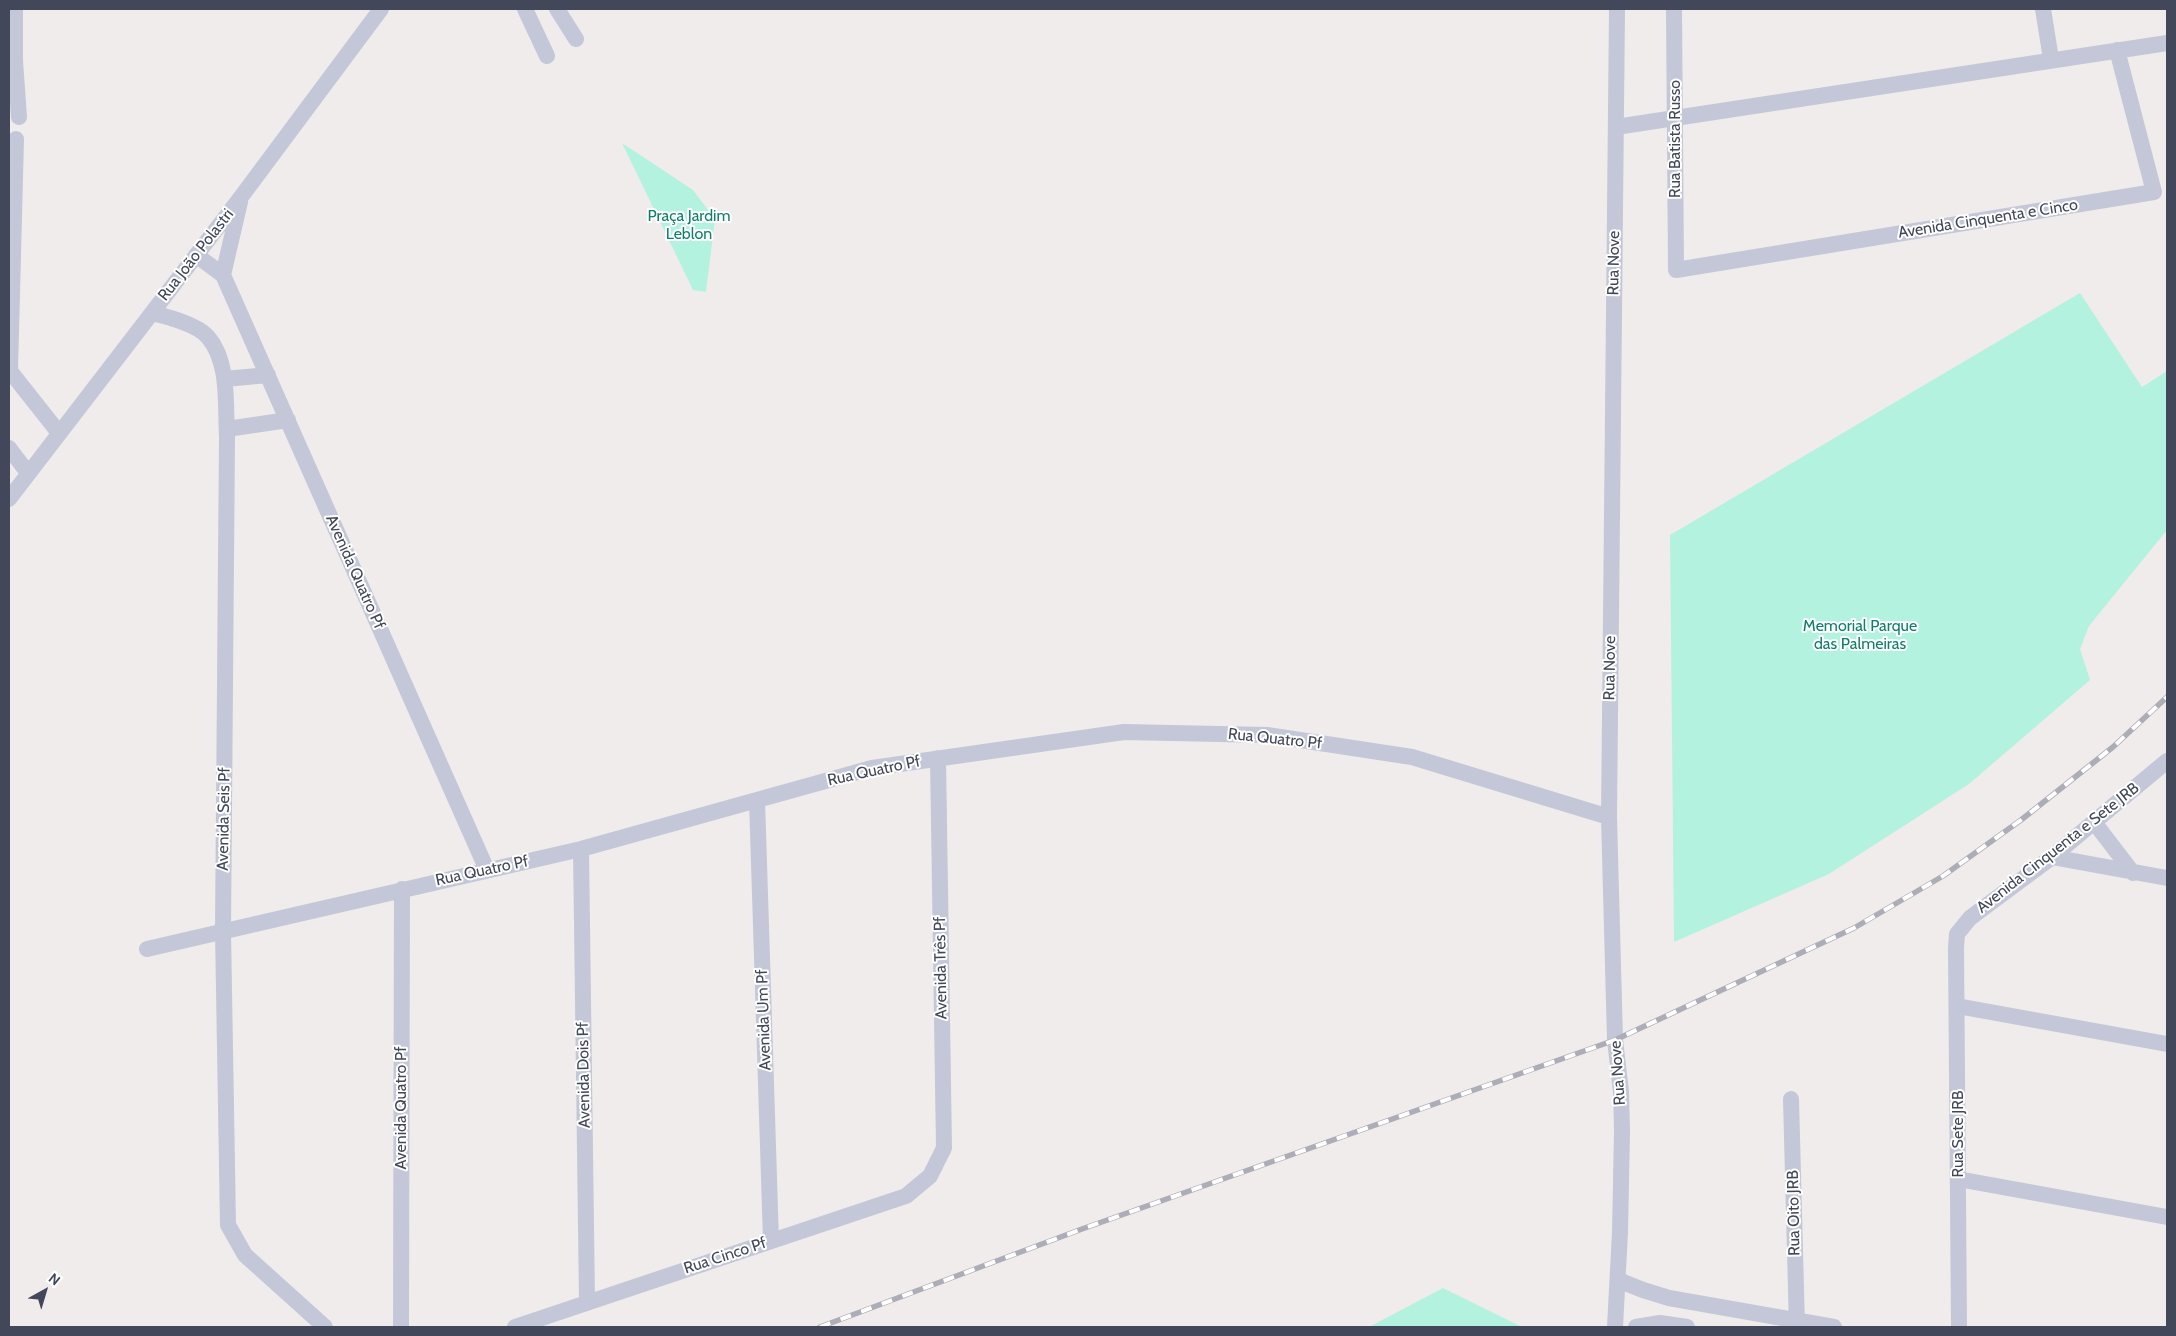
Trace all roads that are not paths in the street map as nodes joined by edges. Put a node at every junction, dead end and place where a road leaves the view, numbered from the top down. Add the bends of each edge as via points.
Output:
1 (15, 9) edge
2 (381, 9) edge
3 (525, 9) edge
4 (557, 9) edge
5 (1617, 9) edge
6 (1674, 9) edge
7 (2043, 9) edge
8 (576, 39) dead end
9 (2167, 42) edge
10 (2117, 50) junction
11 (548, 56) dead end
12 (2052, 59) junction
13 (9, 101) edge
14 (1675, 116) junction
15 (19, 117) junction
16 (1616, 127) junction
17 (13, 144) edge
18 (241, 197) junction
19 (196, 255) junction
20 (1676, 270) joint
21 (223, 275) junction
22 (152, 313) junction
23 (9, 372) edge
24 (268, 374) junction
25 (224, 379) junction
26 (288, 420) junction
27 (227, 429) junction
28 (59, 433) junction
29 (9, 448) edge
30 (28, 473) junction
31 (9, 498) edge
32 (938, 758) junction
33 (2167, 761) edge
34 (757, 800) junction
35 (1609, 817) junction
36 (2094, 822) junction
37 (581, 849) junction
38 (2052, 857) junction
39 (487, 870) junction
40 (2133, 873) junction
41 (2167, 878) edge
42 (402, 888) junction
43 (223, 931) junction
44 (1956, 940) joint
45 (147, 949) dead end
46 (1957, 1006) junction
47 (2167, 1044) edge
48 (1792, 1099) dead end
49 (930, 1176) joint
50 (1958, 1179) junction
51 (2167, 1217) edge
52 (771, 1241) junction
53 (1618, 1280) junction
54 (587, 1302) junction
55 (1797, 1324) edge
56 (325, 1327) edge
57 (401, 1327) edge
58 (515, 1327) edge
59 (1615, 1327) edge
60 (1636, 1327) edge
61 (1687, 1327) edge
62 (1834, 1327) edge
63 (1959, 1327) edge

1 - 15 street
2 - 18 street, Rua João Polastri
3 - 11 street
4 - 8 street
5 - 16 street, Rua Nove
6 - 14 street, Rua Batista Russo
7 - 12 street
9 - 10 street
10 - 12 street
10 - 20 street, Avenida Cinquenta e Cinco via 2154,192
12 - 14 street
13 - 15 street
14 - 16 street
14 - 20 street, Rua Batista Russo
15 - 17 street via 20,129
16 - 35 street, Rua Nove
17 - 23 street
18 - 19 street, Rua João Polastri
18 - 21 street
19 - 21 street, Avenida Quatro Pf
19 - 22 street, Rua João Polastri
21 - 24 street, Avenida Quatro Pf
22 - 25 street, Avenida Seis Pf via 179,319 208,336 218,355
22 - 28 street, Rua João Polastri
23 - 28 street
24 - 25 street
24 - 26 street, Avenida Quatro Pf
25 - 27 street, Avenida Seis Pf
26 - 27 street
26 - 39 street, Avenida Quatro Pf
27 - 43 street, Avenida Seis Pf
28 - 30 street, Rua João Polastri
29 - 30 street
30 - 31 street, Rua João Polastri
32 - 34 street, Rua Quatro Pf via 872,768
32 - 35 street, Rua Quatro Pf via 1124,732 1267,735 1412,757
32 - 49 street, Avenida Três Pf via 944,1148
33 - 36 street, Avenida Cinquenta e Sete JRB
34 - 37 street, Rua Quatro Pf
34 - 52 street, Avenida Um Pf
35 - 53 street, Rua Nove via 1616,1040 1621,1092
36 - 38 street, Avenida Cinquenta e Sete JRB
36 - 40 street
37 - 39 street, Rua Quatro Pf
37 - 54 street, Avenida Dois Pf
38 - 40 street
38 - 44 street, Avenida Cinquenta e Sete JRB via 1970,918
39 - 42 street, Rua Quatro Pf
40 - 41 street
42 - 43 street, Rua Quatro Pf
42 - 57 street, Avenida Quatro Pf
43 - 45 street, Rua Quatro Pf
43 - 56 street, Avenida Seis Pf via 228,1225 245,1254
44 - 46 street, Rua Sete JRB
46 - 47 street
46 - 50 street, Rua Sete JRB
48 - 55 street, Rua Oito JRB
49 - 52 street, Rua Cinco Pf via 906,1196
50 - 51 street
50 - 63 street, Rua Sete JRB
52 - 54 street, Rua Cinco Pf
53 - 55 street via 1669,1298
53 - 59 street, Rua Nove
54 - 58 street, Rua Cinco Pf
55 - 62 street
60 - 61 street via 1660,1323

